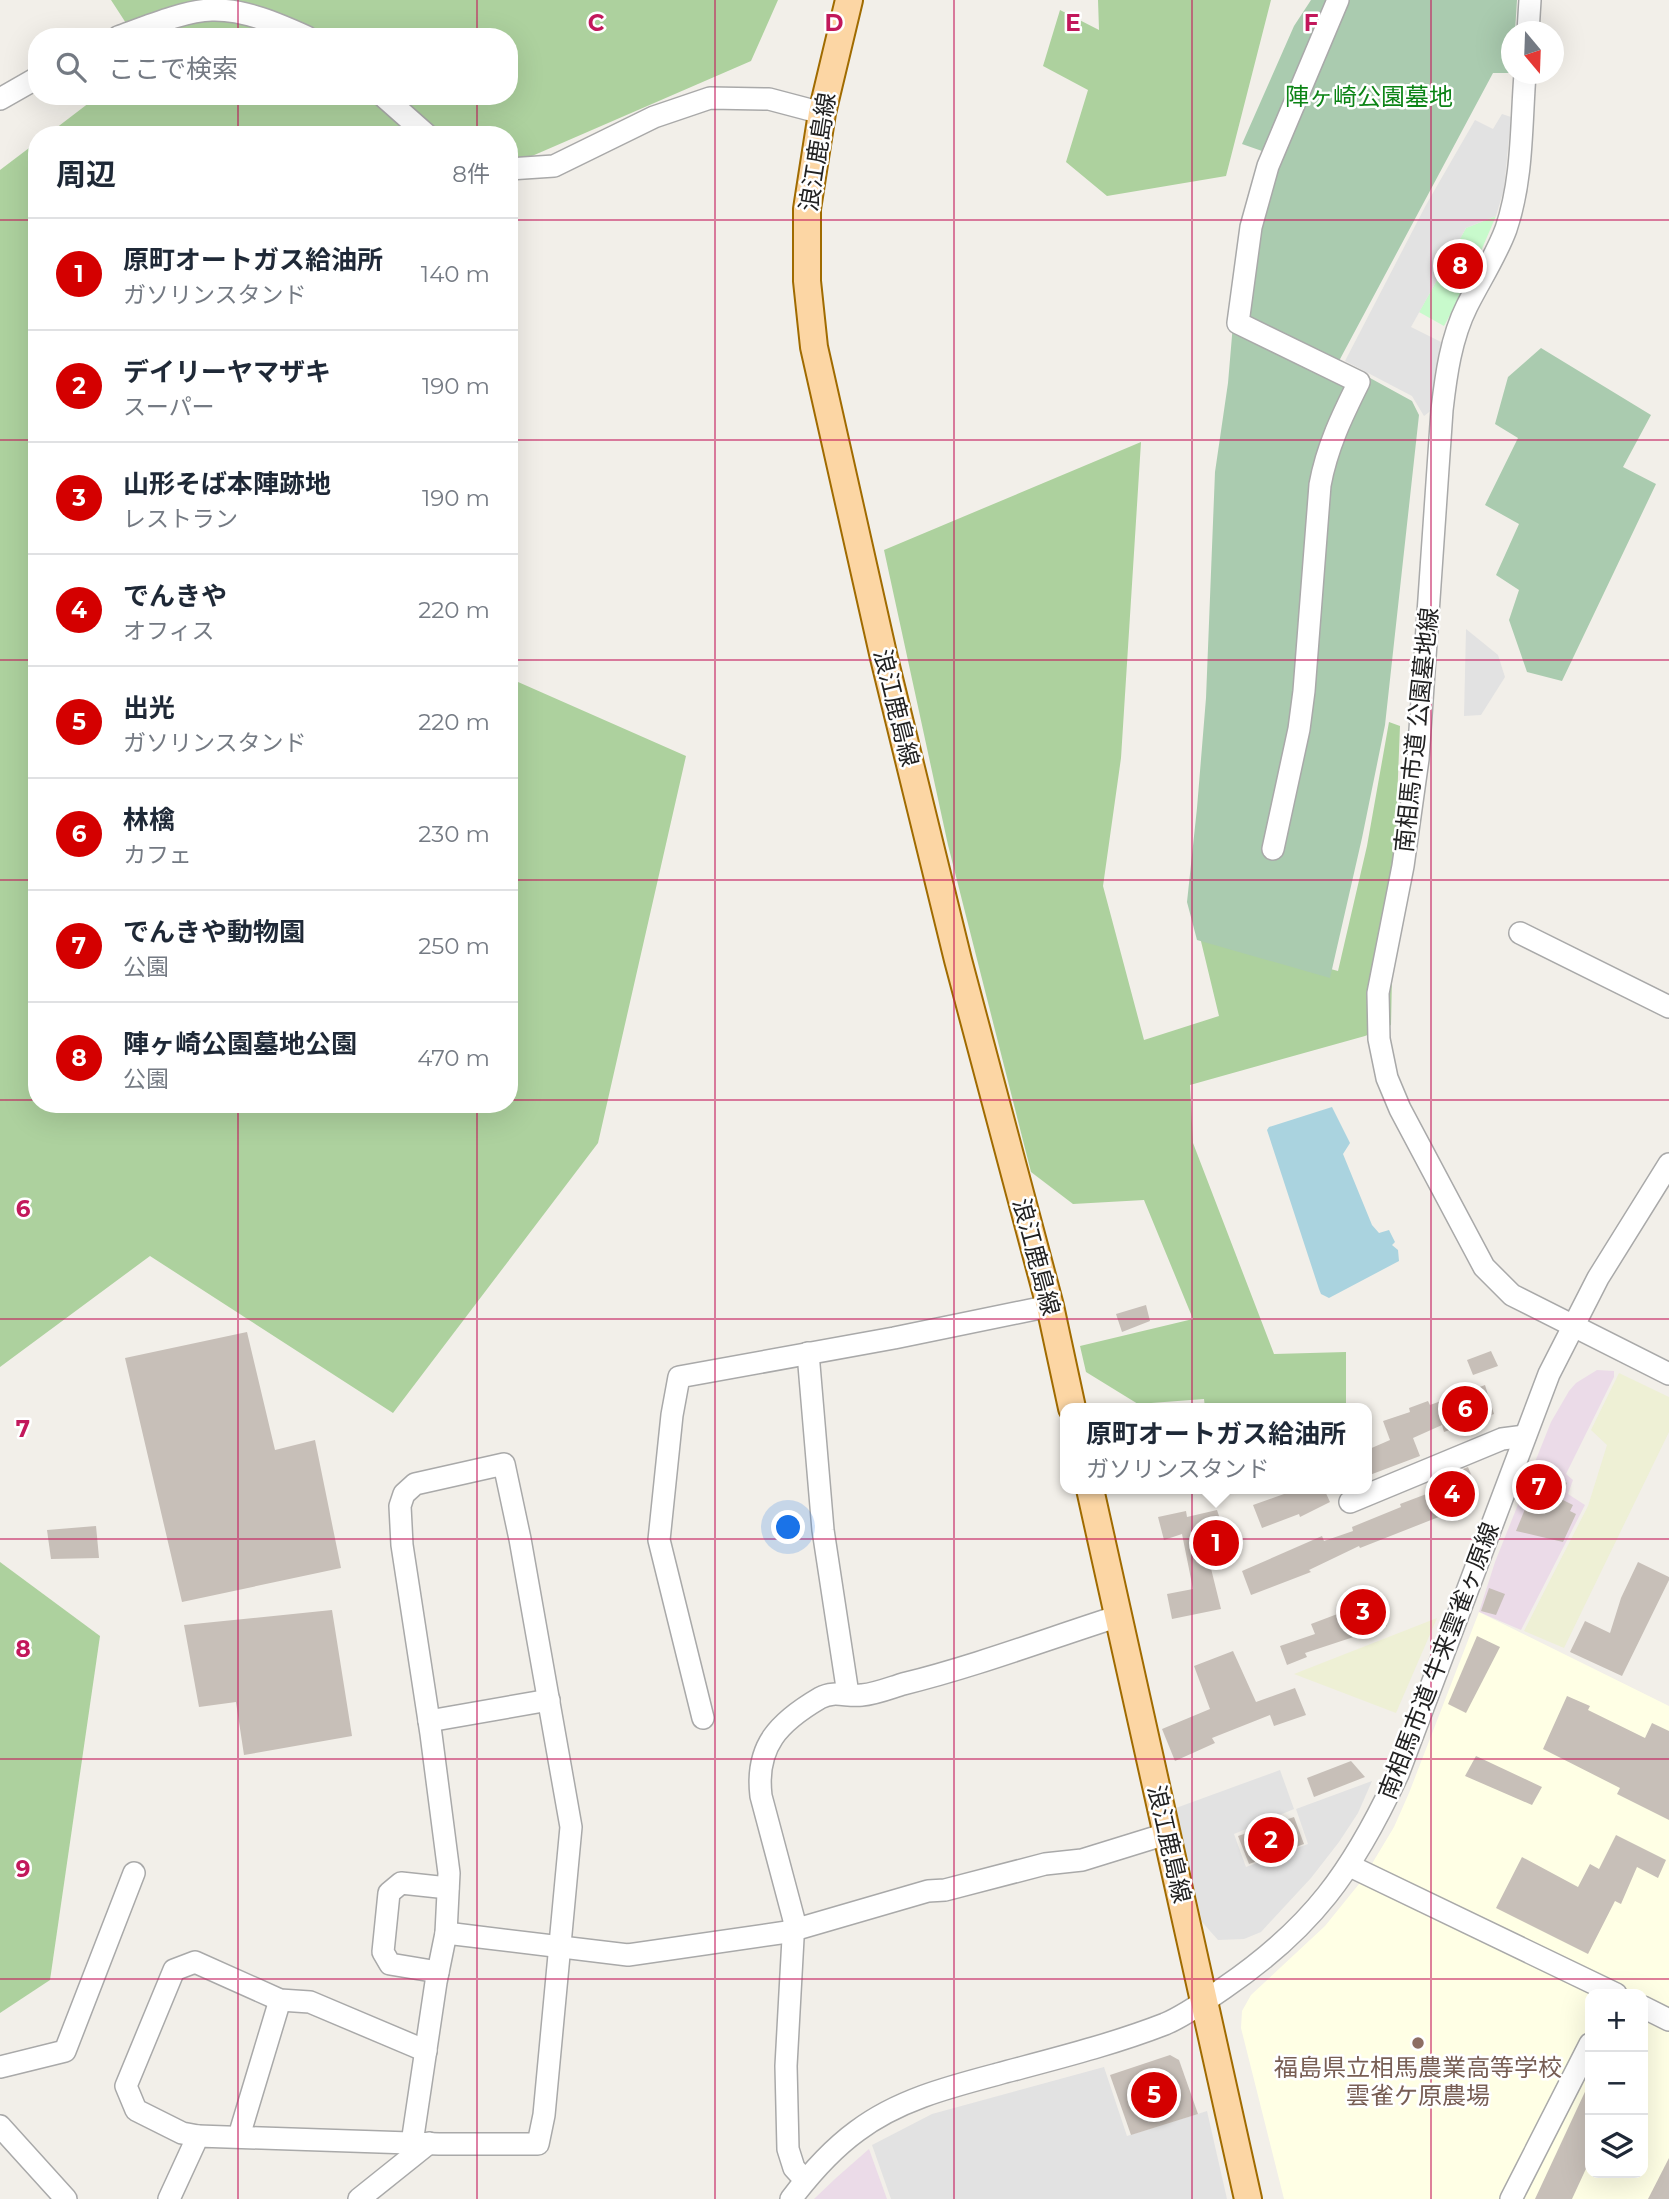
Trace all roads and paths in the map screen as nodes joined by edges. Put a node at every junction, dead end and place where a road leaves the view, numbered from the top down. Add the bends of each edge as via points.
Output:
1 (849, 0) edge
2 (1338, 0) edge
3 (1530, 0) edge
4 (1529, 21) edge
5 (143, 28) edge
6 (285, 28) edge
7 (28, 83) edge
8 (1524, 84) edge
9 (0, 99) edge
10 (393, 105) edge
11 (822, 113) junction
12 (417, 126) edge
13 (518, 168) edge
14 (1273, 849) dead end
15 (1520, 933) dead end
16 (1669, 1007) edge
17 (1669, 1164) edge
18 (1050, 1306) junction
19 (1571, 1327) junction
20 (808, 1353) junction
21 (1669, 1374) edge
22 (1071, 1403) edge
23 (1525, 1436) junction
24 (1372, 1493) edge
25 (1091, 1494) edge
26 (1369, 1494) edge
27 (1350, 1502) dead end
28 (1119, 1616) junction
29 (848, 1694) junction
30 (549, 1700) junction
31 (703, 1718) dead end
32 (429, 1721) junction
33 (1166, 1834) junction
34 (1350, 1866) junction
35 (134, 1873) dead end
36 (448, 1888) junction
37 (794, 1930) junction
38 (446, 1933) junction
39 (560, 1946) junction
40 (438, 1972) junction
41 (1606, 1989) edge
42 (280, 2000) junction
43 (1205, 2001) junction
44 (1648, 2010) edge
45 (1669, 2020) edge
46 (426, 2051) junction
47 (1585, 2052) edge
48 (0, 2067) edge
49 (0, 2126) edge
50 (198, 2136) junction
51 (239, 2136) junction
52 (421, 2143) junction
53 (805, 2180) junction
54 (66, 2199) edge
55 (169, 2199) edge
56 (359, 2199) edge
57 (791, 2199) edge
58 (1248, 2199) edge
59 (1511, 2199) edge

1 - 11 main road, 浪江鹿島線
2 - 14 street via 1268,166 1251,227 1238,323 1359,382 1325,456 1299,729
3 - 4 street
5 - 6 street via 212,9 261,18
7 - 9 street
8 - 19 street, 南相馬市道 公園墓地線 via 1518,170 1506,228 1467,306 1446,373 1419,759 1378,993 1379,1039 1387,1078 1400,1109 1484,1267 1512,1295
10 - 12 street
11 - 13 street via 769,99 710,98 654,117 554,166
11 - 18 main road, 浪江鹿島線 via 807,209 807,281 814,347 955,947
15 - 16 street
17 - 19 street, 南相馬市道 牛来雲雀ヶ原線
18 - 20 street
18 - 22 main road, 浪江鹿島線
19 - 21 street, 南相馬市道 公園墓地線
19 - 23 street, 南相馬市道 牛来雲雀ヶ原線
20 - 29 street via 821,1508
20 - 31 street via 679,1377 676,1385 659,1539
23 - 24 street via 1502,1439
23 - 34 street, 南相馬市道 牛来雲雀ヶ原線 via 1398,1774
25 - 28 main road, 浪江鹿島線
26 - 27 street
28 - 29 street via 910,1683
28 - 33 main road, 浪江鹿島線
29 - 37 street via 826,1695 781,1726 762,1757 761,1796
30 - 32 street
30 - 32 street via 508,1478 504,1464 497,1465 415,1484 400,1506
30 - 39 street via 571,1827
32 - 36 street
33 - 37 street via 1082,1860 928,1891
33 - 43 main road, 浪江鹿島線
34 - 41 street
34 - 43 street, 南相馬市道 牛来雲雀ヶ原線 via 1302,1926
35 - 48 street via 65,2051
36 - 38 street
36 - 40 street via 401,1883 389,1893 383,1952 390,1964
37 - 39 street via 628,1955
37 - 53 street via 786,2066 788,2149 794,2168
38 - 39 street
38 - 40 street
39 - 52 street via 538,2144
40 - 46 street
42 - 46 street via 310,2002
42 - 50 street via 195,1962 174,1970 127,2086 136,2110
42 - 51 street
43 - 53 street, 南相馬市道 牛来雲雀ヶ原線 via 1169,2022 1113,2043 905,2104 858,2130
43 - 58 main road, 浪江鹿島線
44 - 45 street
46 - 52 street
47 - 59 street
49 - 54 street
50 - 51 street
50 - 55 street
51 - 52 street
52 - 56 street
53 - 57 street, 南相馬市道 牛来雲雀ヶ原線

